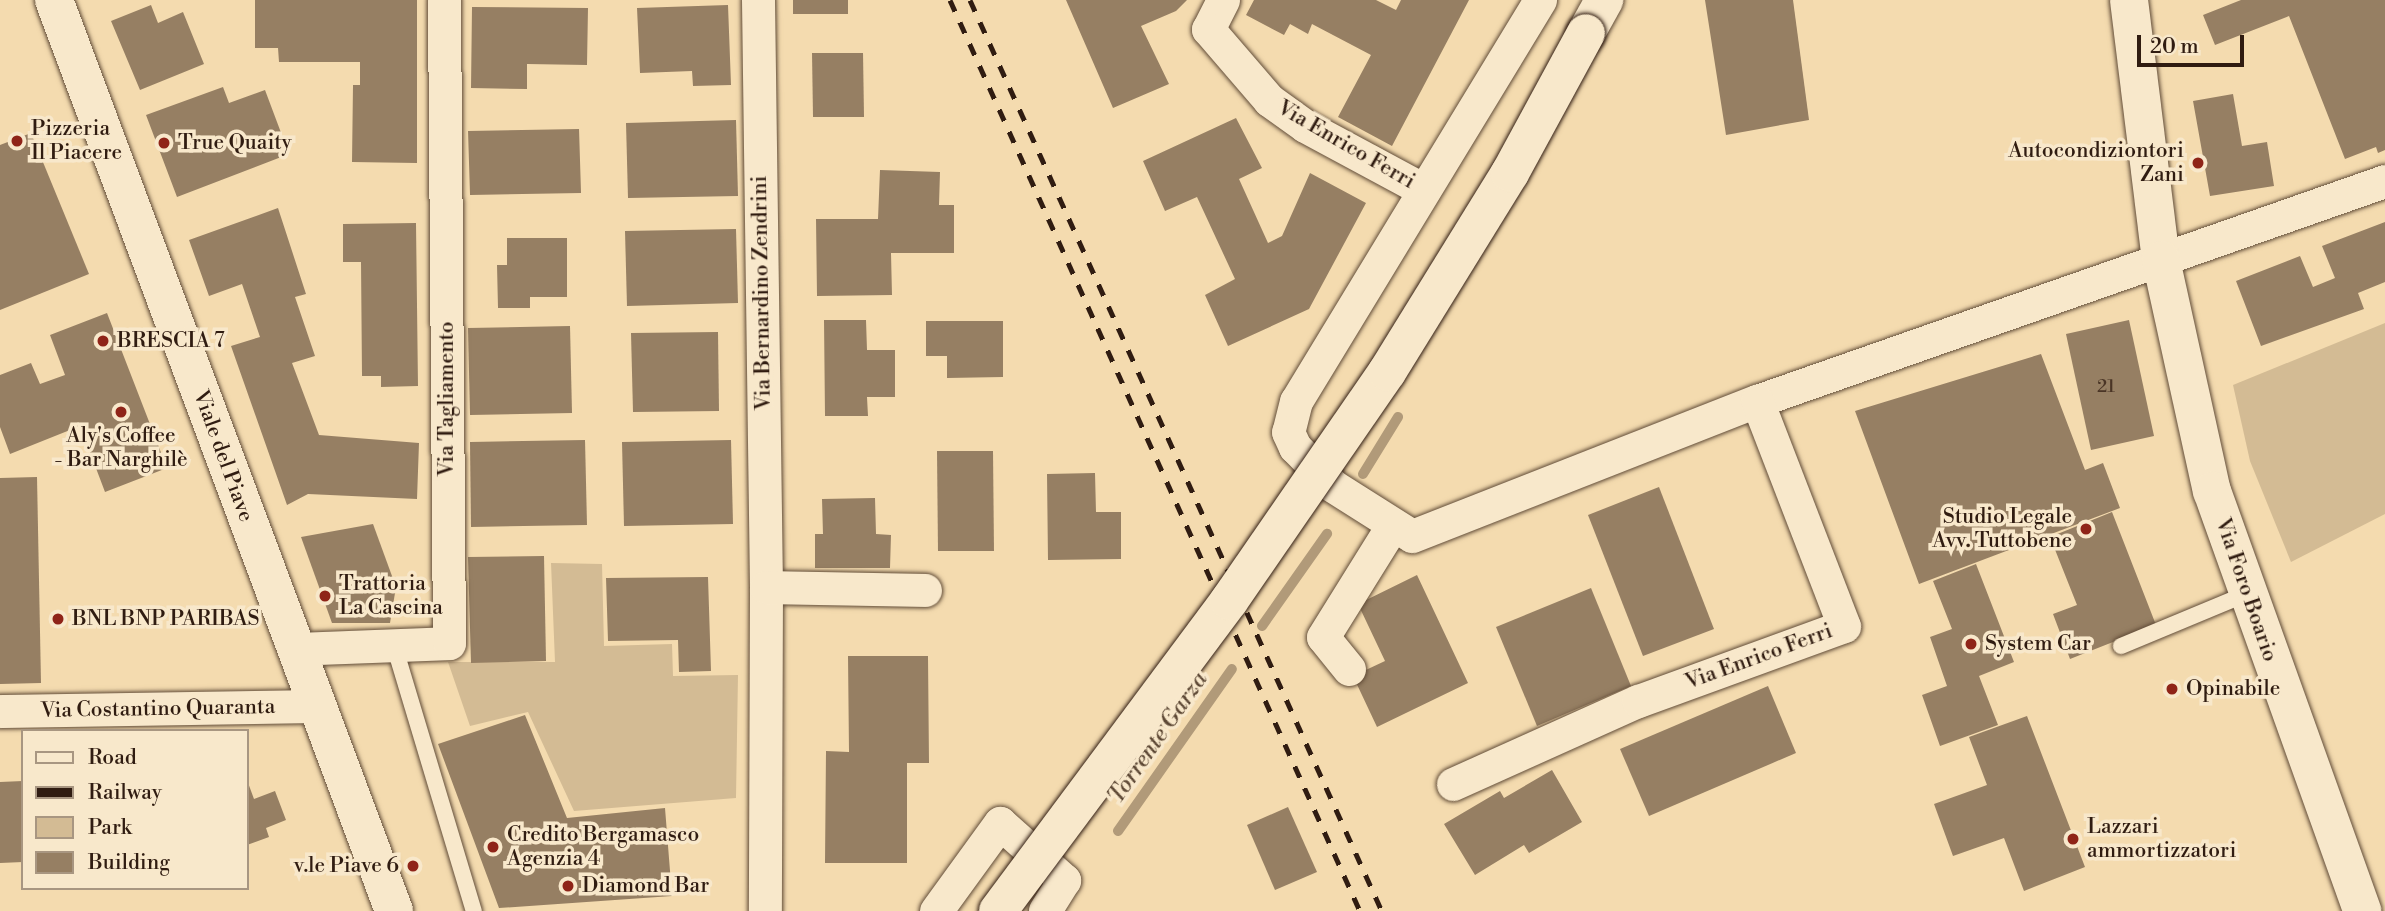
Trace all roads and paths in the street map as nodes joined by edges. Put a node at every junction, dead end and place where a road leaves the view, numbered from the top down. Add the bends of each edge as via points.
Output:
1 (54, 0) edge
2 (444, 0) edge
3 (758, 0) edge
4 (1223, 0) edge
5 (1540, 0) edge
6 (2129, 0) edge
7 (1595, 16) edge
8 (2385, 181) edge
9 (1423, 190) junction
10 (2161, 260) junction
11 (1757, 401) junction
12 (1382, 519) junction
13 (766, 587) junction
14 (925, 590) dead end
15 (2246, 594) junction
16 (394, 645) junction
17 (2121, 646) dead end
18 (294, 649) junction
19 (1349, 669) dead end
20 (316, 706) junction
21 (0, 711) edge
22 (1453, 784) dead end
23 (394, 911) edge
24 (474, 911) edge
25 (765, 911) edge
26 (936, 911) edge
27 (998, 911) edge
28 (1045, 911) edge
29 (2362, 911) edge

1 - 18 main road, Viale del Piave
2 - 16 street, Via Tagliamento via 449,643
3 - 13 street, Via Bernardino Zendrini
4 - 9 street, Via Enrico Ferri via 1208,29 1269,100 1305,126
5 - 9 street, Via Enrico Ferri
6 - 10 main road, Via Foro Boario
7 - 27 main road, bridge via 1510,173 1387,372 1229,601
8 - 10 street
9 - 12 street, Via Enrico Ferri via 1296,401 1287,432 1295,447 1333,486
10 - 11 street, Via Enrico Ferri
10 - 15 main road, Via Foro Boario via 2212,491
11 - 12 street, Via Enrico Ferri via 1412,536
11 - 22 street, Via Enrico Ferri via 1844,626 1638,701
12 - 19 street via 1323,637
13 - 14 street
13 - 25 street, Via Bernardino Zendrini
15 - 17 lane
15 - 29 main road, Via Foro Boario
16 - 18 street, Via Tagliamento
16 - 24 lane
18 - 20 main road, Viale del Piave
20 - 21 street, Via Costantino Quaranta
20 - 23 main road, Viale del Piave
26 - 28 street via 1000,823 1064,880

